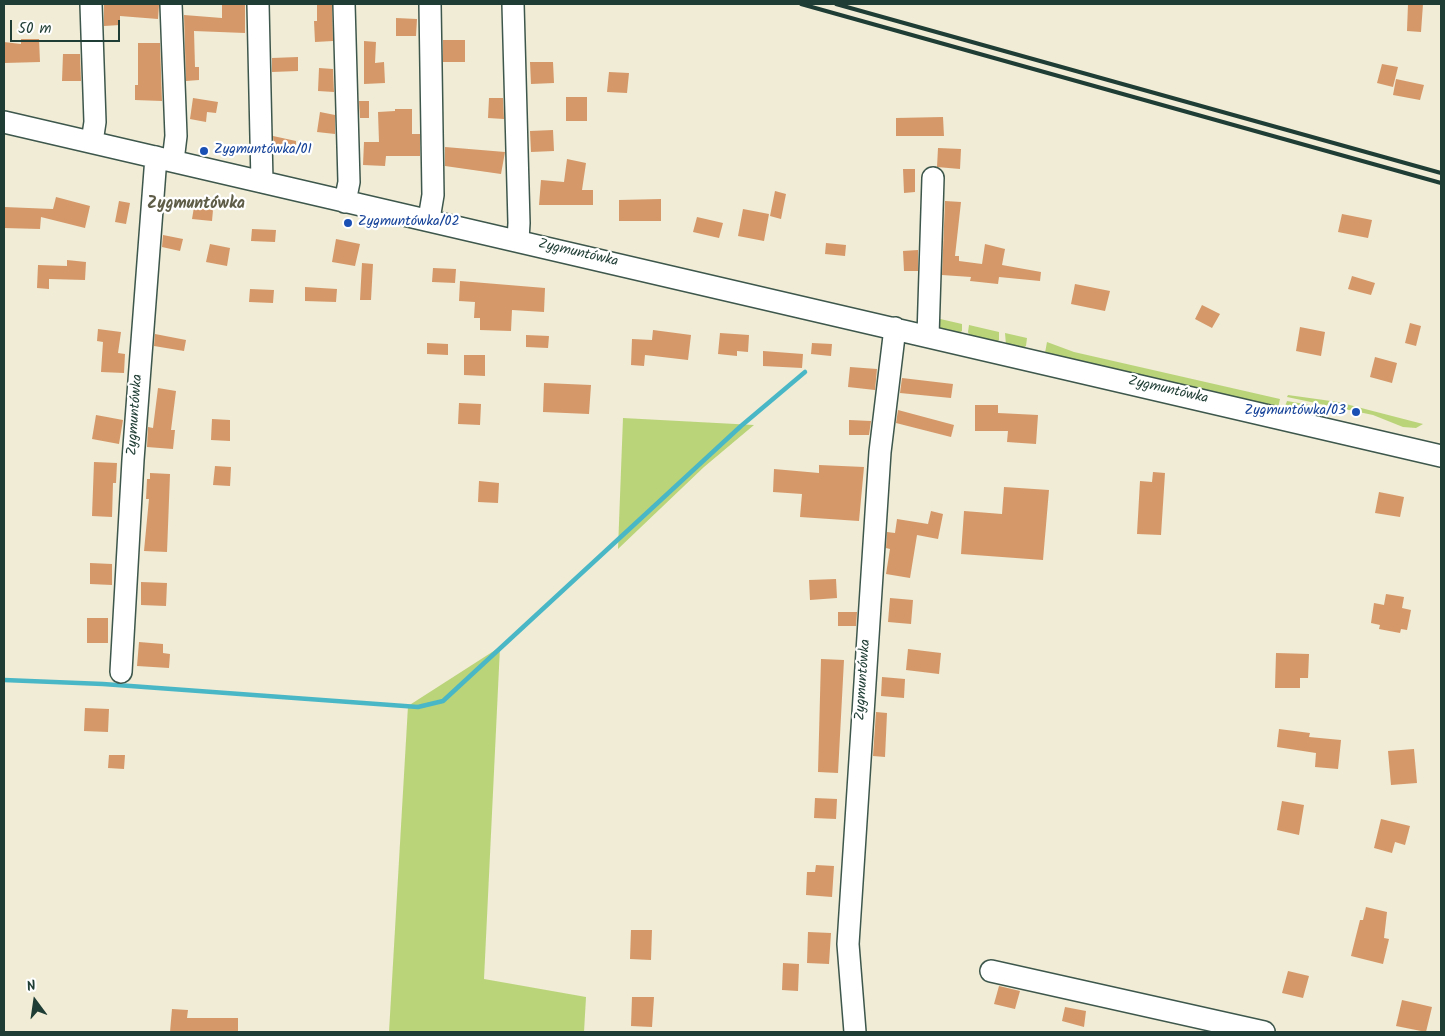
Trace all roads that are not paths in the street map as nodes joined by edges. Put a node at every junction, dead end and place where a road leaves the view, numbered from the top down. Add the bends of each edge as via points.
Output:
1 (91, 4) edge
2 (171, 4) edge
3 (258, 4) edge
4 (344, 4) edge
5 (430, 4) edge
6 (513, 4) edge
7 (4, 122) edge
8 (92, 142) junction
9 (165, 159) junction
10 (933, 178) dead end
11 (262, 182) junction
12 (345, 202) junction
13 (429, 219) junction
14 (518, 240) junction
15 (895, 328) junction
16 (928, 336) junction
17 (1441, 456) edge
18 (121, 672) dead end
19 (991, 971) dead end
20 (855, 1032) edge
21 (1264, 1032) edge

1 - 8 street via 95,115
2 - 9 street via 176,136
3 - 11 street
4 - 12 street via 349,182
5 - 13 street via 433,195
6 - 14 street
7 - 8 street, Zygmuntówka
8 - 9 street, Zygmuntówka
9 - 11 street, Zygmuntówka
9 - 18 street, Zygmuntówka via 132,460
10 - 16 street
11 - 12 street, Zygmuntówka
12 - 13 street, Zygmuntówka
13 - 14 street, Zygmuntówka
14 - 15 street, Zygmuntówka
15 - 16 street, Zygmuntówka
15 - 20 street, Zygmuntówka via 880,452 848,934
16 - 17 street, Zygmuntówka
19 - 21 street

